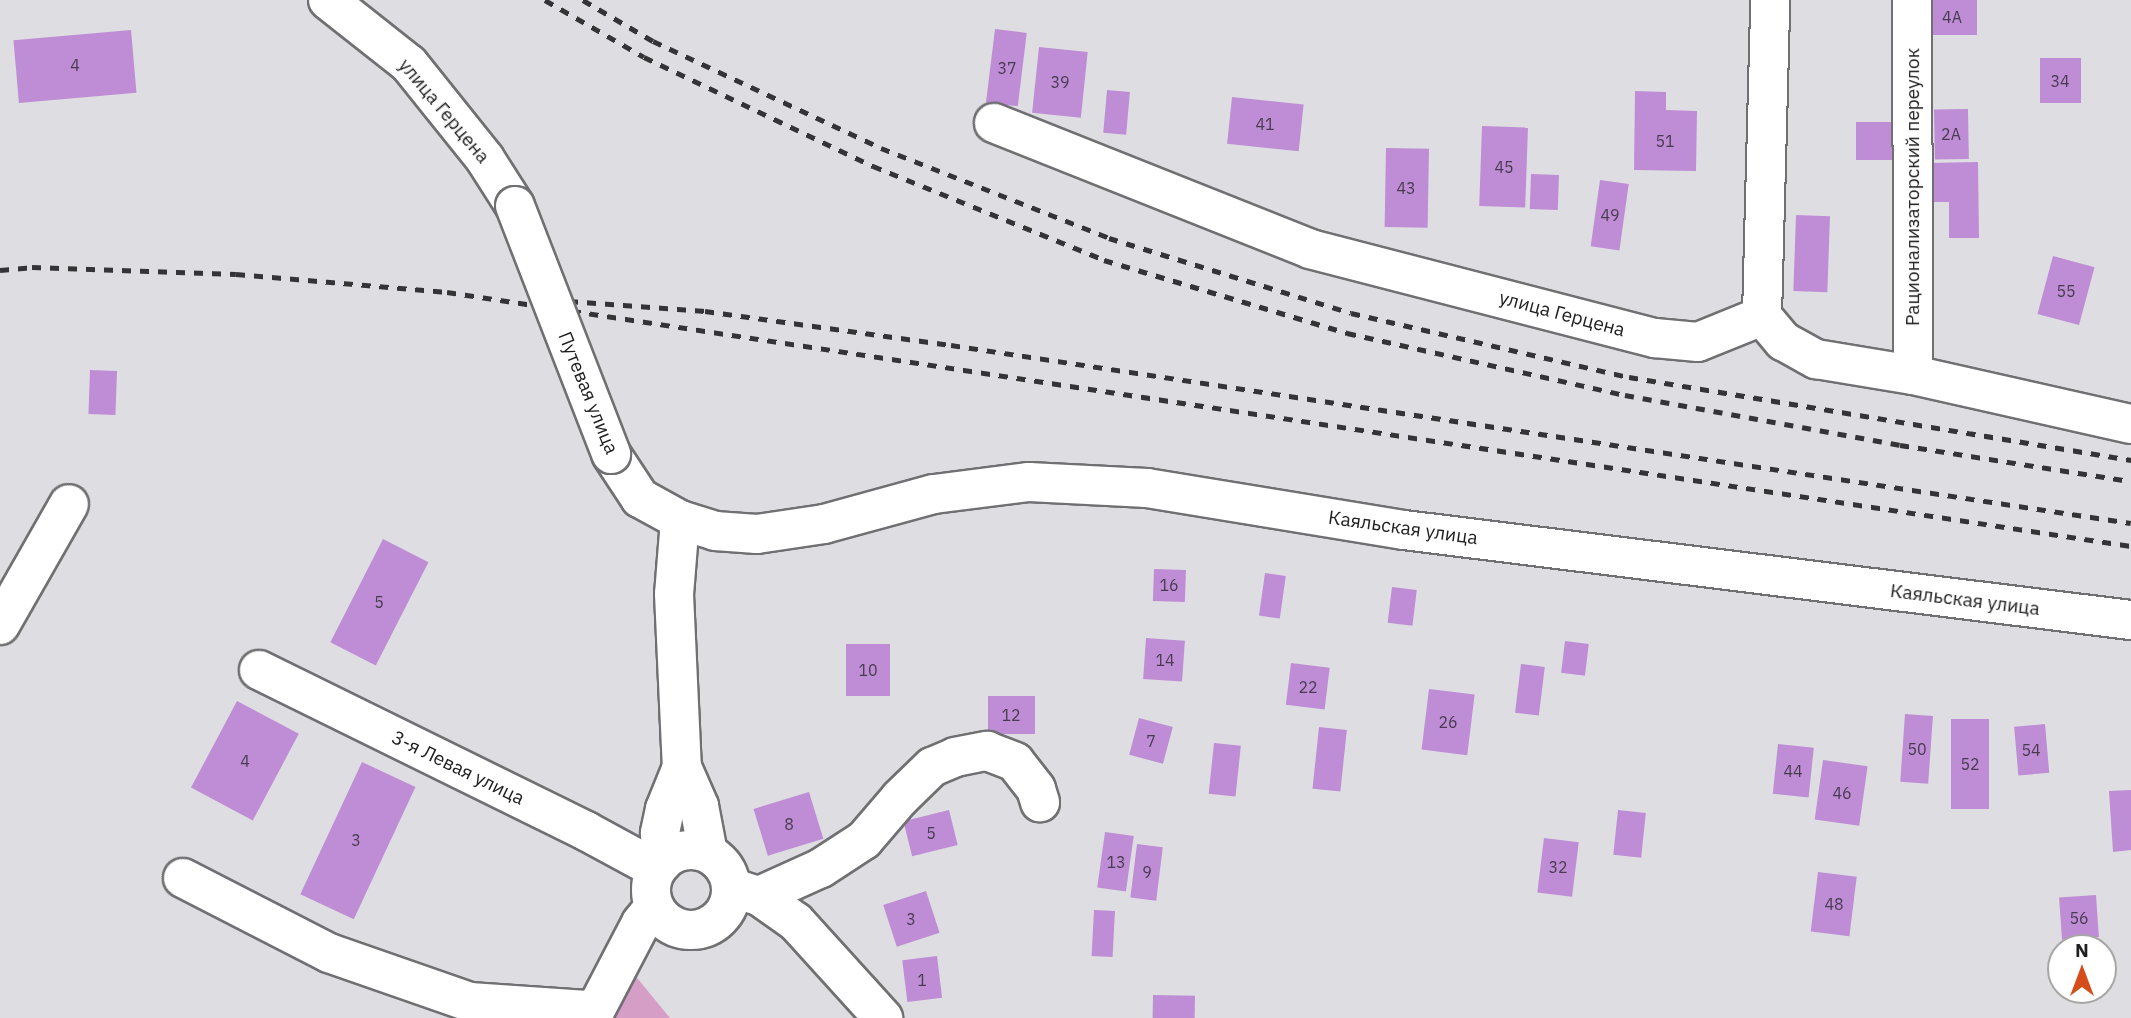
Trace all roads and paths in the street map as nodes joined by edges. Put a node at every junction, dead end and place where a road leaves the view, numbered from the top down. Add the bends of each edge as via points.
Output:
1 (328, 0) edge
2 (1770, 0) edge
3 (1912, 0) edge
4 (994, 123) dead end
5 (515, 206) joint
6 (1762, 316) junction
7 (1913, 375) junction
8 (2131, 424) edge
9 (69, 504) dead end
10 (680, 520) junction
11 (2131, 620) edge
12 (0, 625) edge
13 (259, 670) dead end
14 (682, 767) junction
15 (1040, 802) dead end
16 (708, 853) junction
17 (659, 866) junction
18 (183, 878) dead end
19 (745, 892) junction
20 (654, 907) junction
21 (585, 1014) edge
22 (883, 1018) edge

1 - 5 street, улица Герцена via 409,64 454,117
2 - 6 street
3 - 7 street, Рационализаторский переулок
4 - 6 street, улица Герцена via 1310,249 1642,335 1698,342
5 - 10 street, Путевая улица, bridge via 611,454 640,498
6 - 7 street via 1783,341 1815,359
7 - 8 street
9 - 12 street
10 - 11 street, Каяльская улица via 715,531 757,534 824,524 934,494 1016,484 1147,488 1404,530
10 - 14 street via 674,594
13 - 17 street, 3-я Левая улица
14 - 16 street via 699,806
14 - 17 street via 665,809
15 - 19 street via 1015,762 987,751 955,757 932,767 864,840 821,868
16 - 17 street via 688,850
16 - 19 street
17 - 20 street via 650,888
18 - 21 street via 329,953 470,1002
19 - 20 street via 703,929 683,930 666,922
19 - 22 street via 796,922
20 - 21 street via 595,1012

